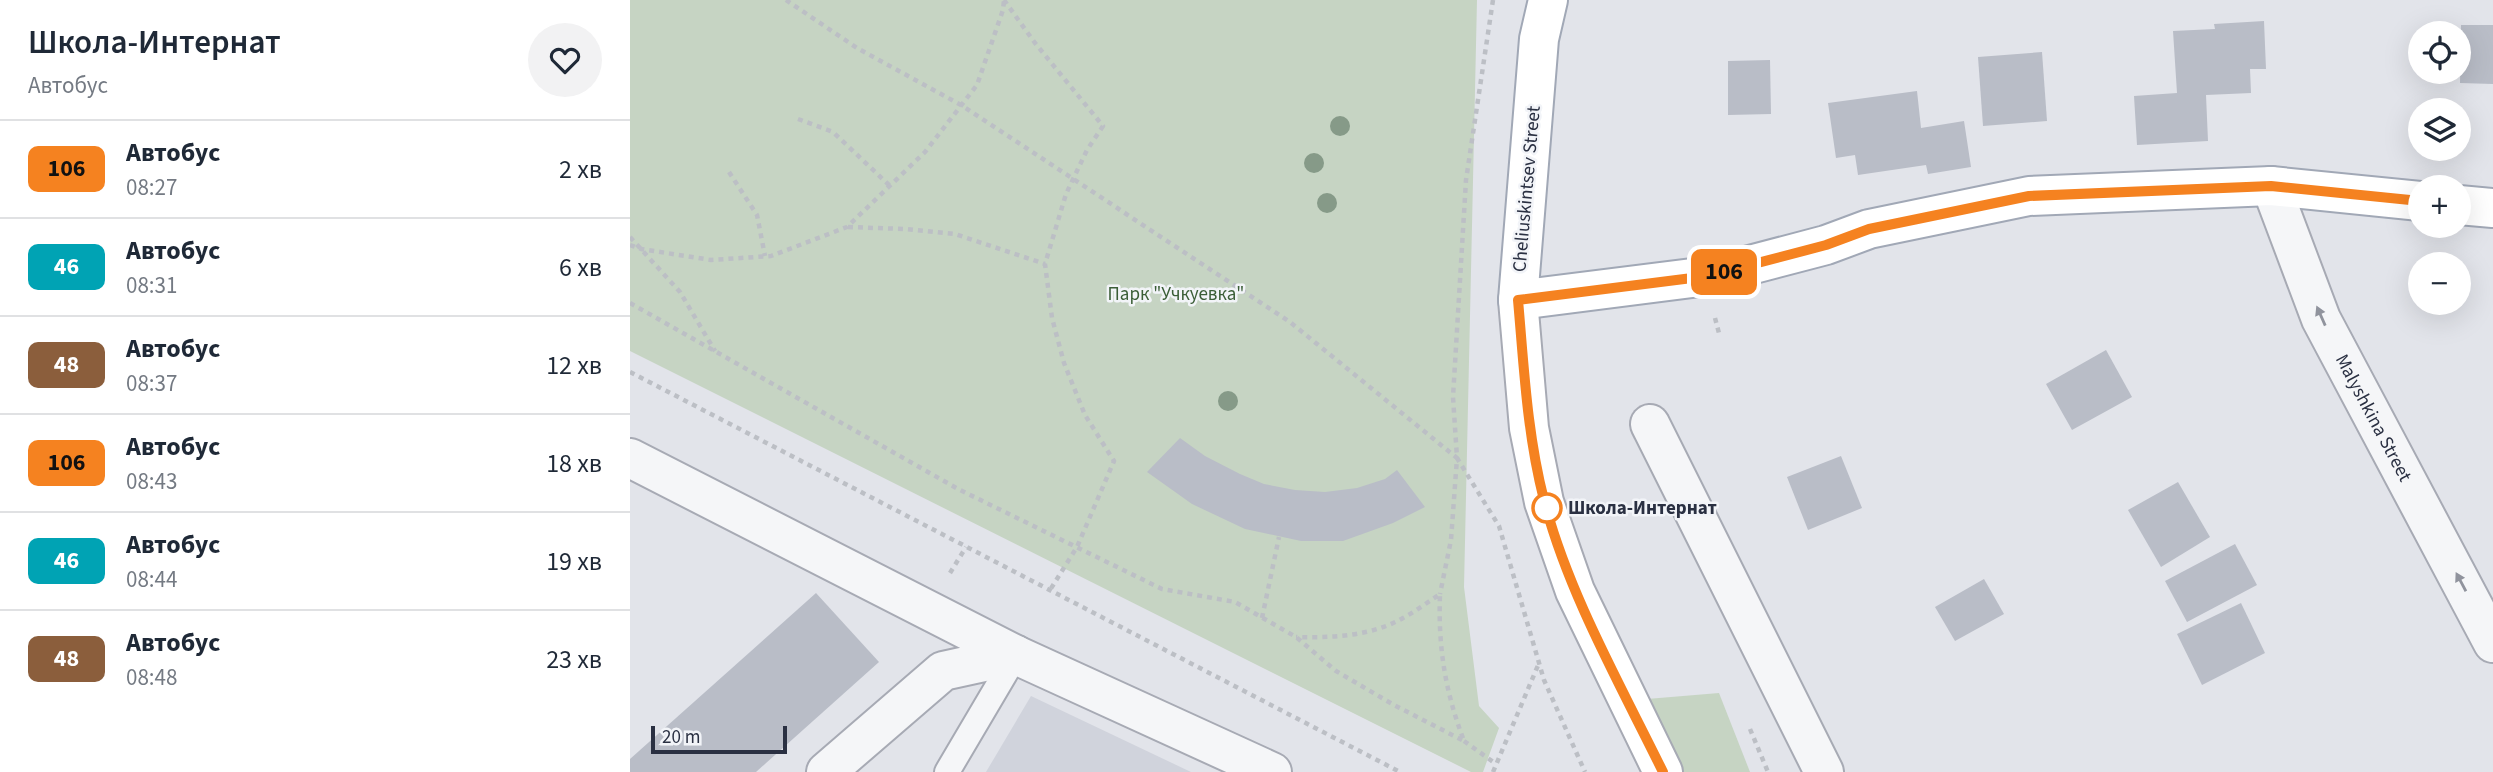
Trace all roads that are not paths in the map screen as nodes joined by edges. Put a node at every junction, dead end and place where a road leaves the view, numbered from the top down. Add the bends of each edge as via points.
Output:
1 (1548, 0) edge
2 (2271, 186) junction
3 (2408, 200) edge
4 (2471, 206) edge
5 (2493, 208) edge
6 (1518, 300) junction
7 (1650, 424) dead end
8 (630, 458) edge
9 (2493, 643) edge
10 (1016, 655) junction
11 (826, 772) edge
12 (947, 772) edge
13 (1272, 772) edge
14 (1663, 772) edge
15 (1824, 772) edge

1 - 6 main road, Cheliuskintsev Street via 1539,39
2 - 3 main road
2 - 6 main road via 2029,196 1869,229 1708,276
9 -> 2 street, Malyshkina Street via 2321,319
4 - 5 main road
6 - 14 main road, Cheliuskintsev Street via 1529,428 1544,502 1576,591
7 - 15 street
8 - 10 street
10 - 11 street via 943,671
10 - 12 lane
10 - 13 street

